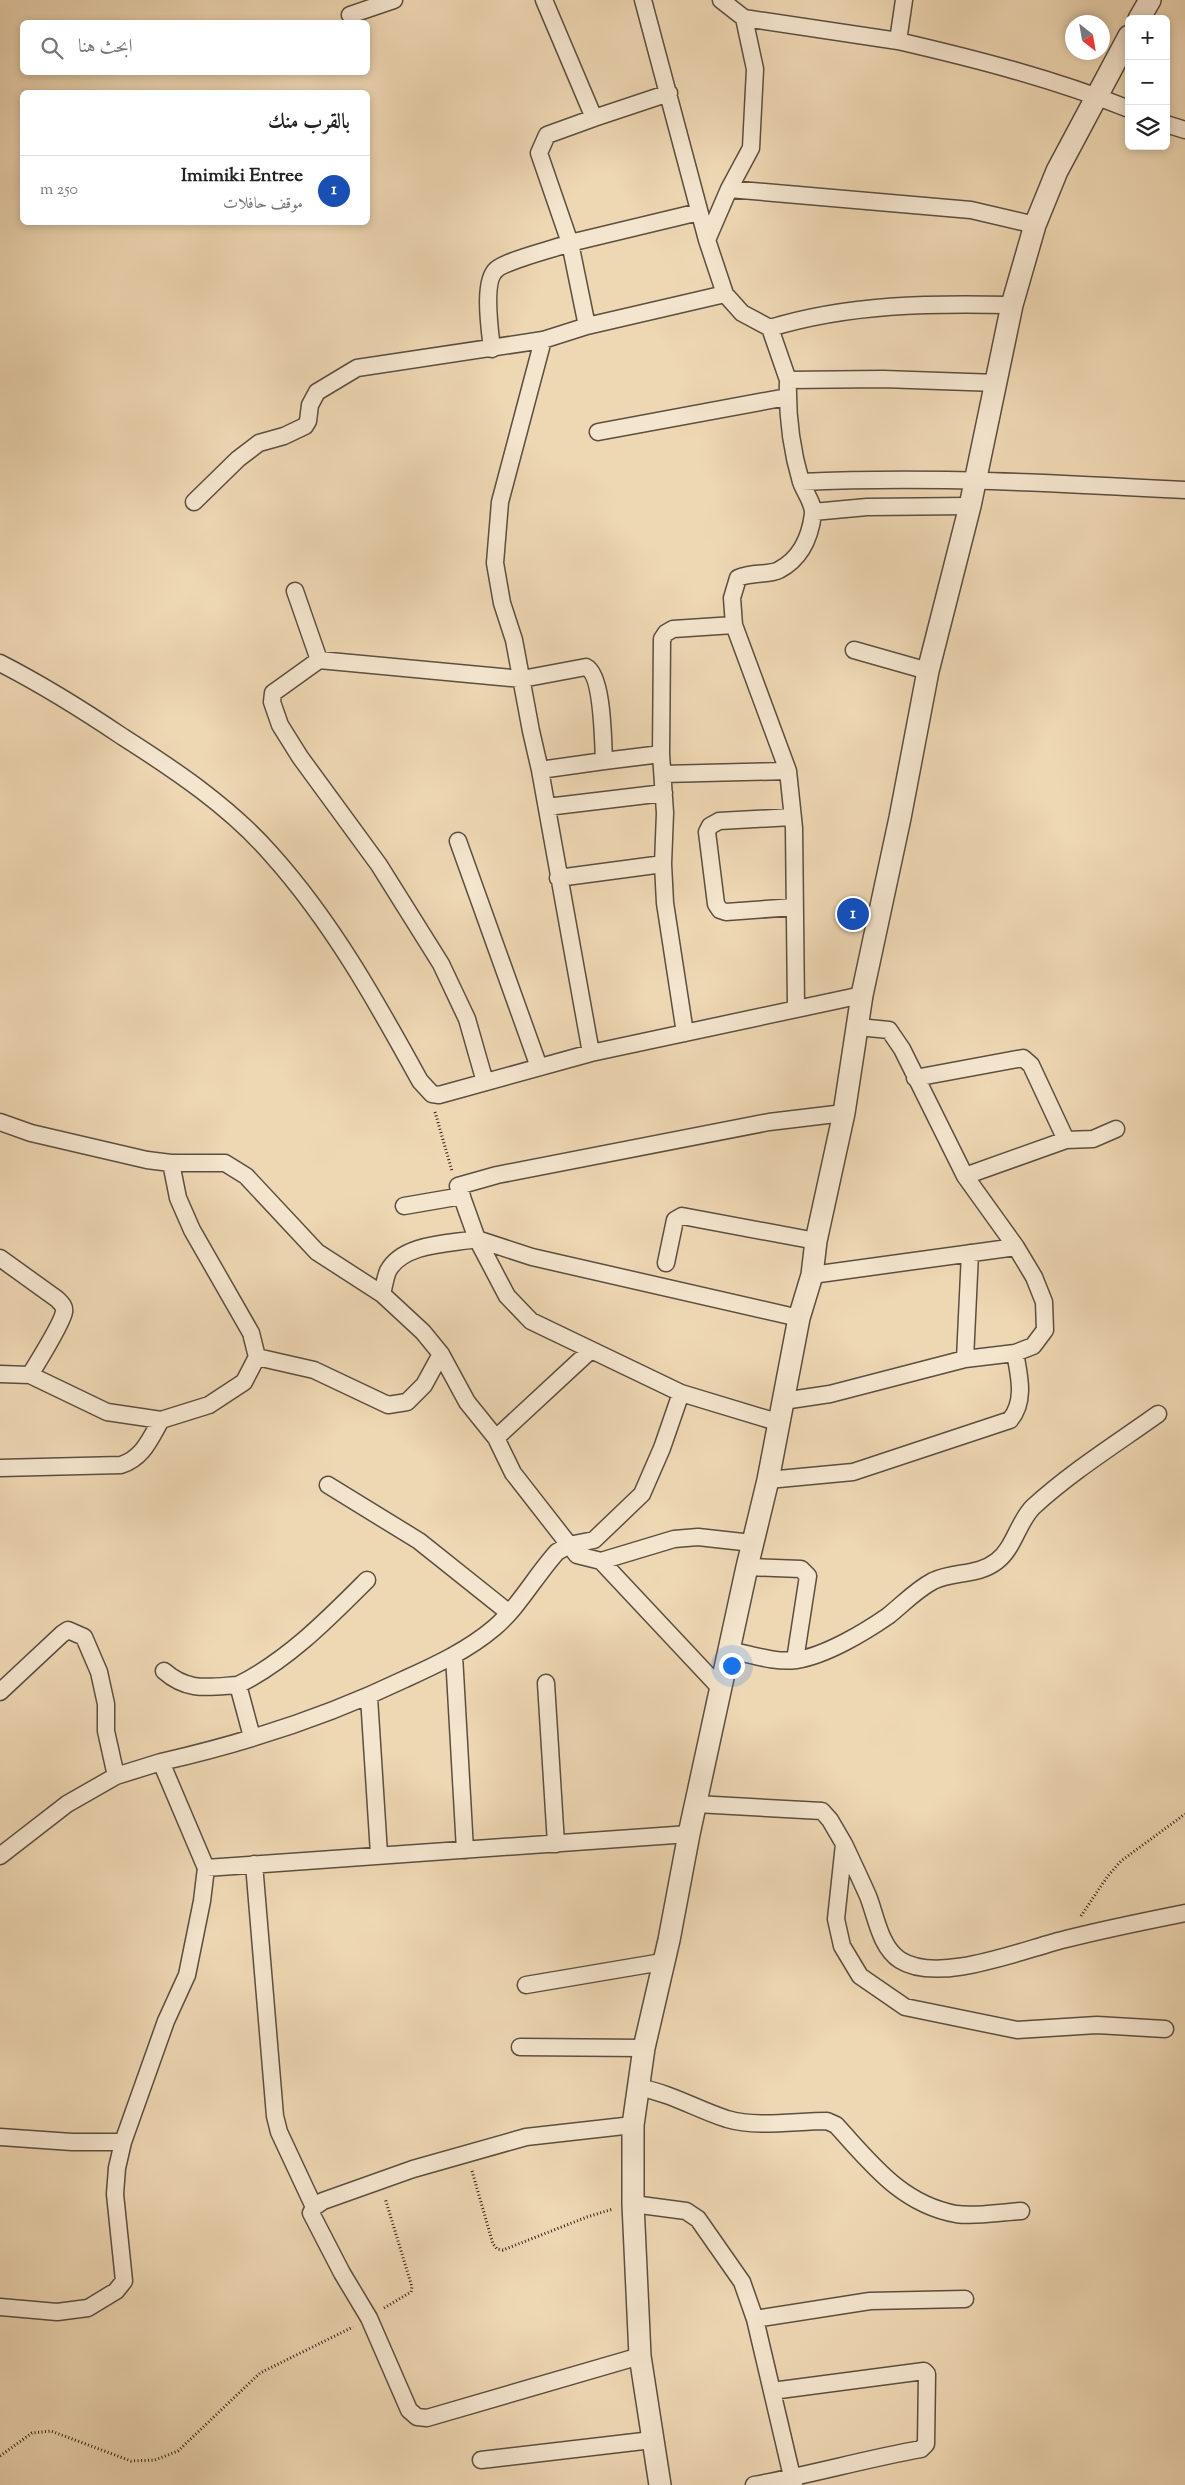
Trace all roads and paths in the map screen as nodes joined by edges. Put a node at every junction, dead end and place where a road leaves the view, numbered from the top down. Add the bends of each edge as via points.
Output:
1 (394, 0) edge
2 (544, 0) edge
3 (643, 0) edge
4 (721, 0) edge
5 (904, 0) edge
6 (1150, 0) edge
7 (350, 15) dead end
8 (1141, 15) edge
9 (744, 18) junction
10 (898, 40) junction
11 (1125, 44) edge
12 (669, 92) junction
13 (1097, 96) junction
14 (1125, 107) edge
15 (594, 118) junction
16 (1170, 125) edge
17 (1185, 130) edge
18 (729, 189) junction
19 (699, 212) junction
20 (1035, 225) junction
21 (707, 240) junction
22 (570, 243) junction
23 (725, 294) junction
24 (1012, 305) junction
25 (587, 326) junction
26 (770, 328) junction
27 (543, 340) junction
28 (492, 348) junction
29 (788, 380) junction
30 (997, 383) junction
31 (788, 397) junction
32 (598, 432) dead end
33 (976, 481) junction
34 (802, 482) junction
35 (1185, 490) edge
36 (194, 502) dead end
37 (970, 506) junction
38 (813, 512) junction
39 (295, 591) dead end
40 (734, 626) junction
41 (854, 650) dead end
42 (319, 660) junction
43 (0, 663) edge
44 (928, 671) junction
45 (522, 679) junction
46 (661, 754) junction
47 (604, 761) junction
48 (540, 770) junction
49 (788, 771) junction
50 (662, 774) junction
51 (664, 793) junction
52 (547, 807) junction
53 (792, 817) junction
54 (458, 841) dead end
55 (663, 864) junction
56 (558, 878) junction
57 (794, 908) junction
58 (862, 995) junction
59 (796, 1008) junction
60 (858, 1027) junction
61 (684, 1033) junction
62 (591, 1053) junction
63 (539, 1067) junction
64 (915, 1078) junction
65 (485, 1082) junction
66 (432, 1094) junction
67 (844, 1113) junction
68 (0, 1122) edge
69 (1116, 1129) dead end
70 (1066, 1140) junction
71 (171, 1163) junction
72 (966, 1176) junction
73 (460, 1191) junction
74 (404, 1206) dead end
75 (477, 1239) junction
76 (816, 1241) junction
77 (1016, 1247) junction
78 (970, 1253) junction
79 (0, 1258) edge
80 (666, 1263) dead end
81 (812, 1275) junction
82 (382, 1294) junction
83 (798, 1318) junction
84 (591, 1350) junction
85 (1015, 1352) junction
86 (441, 1354) junction
87 (257, 1357) junction
88 (965, 1359) junction
89 (0, 1374) edge
90 (30, 1375) junction
91 (681, 1393) junction
92 (783, 1401) junction
93 (1158, 1414) dead end
94 (161, 1420) junction
95 (777, 1422) junction
96 (496, 1438) junction
97 (0, 1468) edge
98 (768, 1480) junction
99 (328, 1485) dead end
100 (752, 1543) junction
101 (569, 1545) junction
102 (601, 1561) junction
103 (747, 1567) junction
104 (368, 1580) dead end
105 (508, 1612) junction
106 (729, 1650) junction
107 (454, 1655) junction
108 (795, 1660) junction
109 (164, 1671) dead end
110 (546, 1682) dead end
111 (238, 1685) junction
112 (721, 1689) junction
113 (0, 1692) edge
114 (368, 1697) junction
115 (252, 1737) junction
116 (161, 1762) junction
117 (116, 1776) junction
118 (696, 1804) junction
119 (1185, 1814) edge
120 (689, 1834) junction
121 (556, 1844) junction
122 (844, 1844) junction
123 (465, 1850) junction
124 (379, 1854) junction
125 (0, 1856) edge
126 (254, 1864) junction
127 (206, 1868) junction
128 (1185, 1913) edge
129 (1065, 1939) junction
130 (662, 1962) junction
131 (526, 1985) dead end
132 (1165, 2029) dead end
133 (520, 2047) dead end
134 (644, 2048) junction
135 (637, 2086) junction
136 (633, 2125) junction
137 (0, 2137) edge
138 (123, 2142) junction
139 (468, 2154) junction
140 (380, 2181) junction
141 (633, 2204) junction
142 (314, 2207) junction
143 (1021, 2211) dead end
144 (964, 2299) dead end
145 (0, 2307) edge
146 (370, 2318) junction
147 (755, 2319) junction
148 (640, 2356) junction
149 (772, 2392) junction
150 (652, 2440) junction
151 (0, 2456) edge
152 (481, 2460) dead end
153 (792, 2482) edge
154 (660, 2485) edge
155 (754, 2485) edge

1 - 7 street
2 - 15 street
3 - 12 street
4 - 9 street
5 - 10 street
6 - 8 street
9 - 10 street
9 - 18 street via 755,69 753,131 751,148
10 - 13 street via 984,61
11 - 13 street
12 - 15 street
12 - 19 street
13 - 14 street
13 - 20 street via 1057,171
15 - 22 street via 547,135 539,153
16 - 17 street
18 - 20 street via 971,210
18 - 21 street
19 - 21 street
19 - 22 street
20 - 24 street
21 - 23 street
22 - 25 street
22 - 28 street via 495,270 489,283
23 - 25 street
23 - 26 street via 742,313
24 - 26 street via 934,303 895,306 805,317
24 - 30 street
25 - 27 street
26 - 29 street
27 - 28 street
27 - 45 street via 500,502 495,562
28 - 36 street via 357,368 317,392 310,404 305,426 259,443
29 - 30 street
29 - 31 street
30 - 33 street
31 - 32 street
31 - 34 street via 788,422
33 - 34 street via 868,479
33 - 35 street
33 - 37 street
34 - 38 street
37 - 38 street via 867,507
37 - 44 street
38 - 40 street via 806,541 797,558 777,572 750,572 738,578 732,598
39 - 42 street
40 - 46 street via 673,629 662,639
40 - 49 street
41 - 44 street
42 - 45 street
42 - 65 street via 274,693 272,702 280,725 379,865 441,964 467,1019
43 - 66 street via 47,687 161,761 224,809 271,853 321,915 368,988 420,1081
44 - 58 street
45 - 47 street via 581,666 591,669 597,682
45 - 48 street
46 - 47 street
46 - 50 street
47 - 48 street
48 - 52 street
49 - 50 street
49 - 53 street
50 - 51 street
51 - 52 street
51 - 55 street
52 - 56 street
53 - 57 street
53 - 57 street via 719,821 707,832 716,904 720,910
54 - 63 street
55 - 56 street
55 - 61 street via 665,903
56 - 62 street
57 - 59 street
58 - 59 street
58 - 60 street
59 - 61 street
60 - 64 street via 889,1030
60 - 67 street
61 - 62 street
62 - 63 street
63 - 65 street
64 - 70 street via 1023,1058 1031,1065
64 - 72 street
65 - 66 street via 439,1095
66 - 73 path via 440,1133
67 - 73 street via 769,1122 497,1175
67 - 76 street
68 - 71 street via 31,1133
69 - 70 street via 1092,1140
70 - 72 street
71 - 82 street via 225,1163 246,1176 317,1252
71 - 87 street via 178,1198 214,1270 251,1333
72 - 77 street
73 - 74 street
73 - 75 street
75 - 82 street via 416,1250 398,1258 388,1272
75 - 83 street via 532,1258
75 - 84 street via 507,1296 531,1321
76 - 80 street via 682,1216 675,1220
76 - 81 street
77 - 78 street
77 - 85 street via 1044,1302 1045,1330 1032,1346
78 - 81 street
78 - 88 street
79 - 90 street via 63,1306 64,1313
81 - 83 street
82 - 86 street via 423,1332
83 - 92 street
84 - 91 street
84 - 96 street
85 - 88 street
85 - 98 street via 1021,1385 1018,1411 1010,1420 853,1472
86 - 87 street via 424,1385 407,1402 399,1405 388,1405 314,1370
86 - 96 street via 467,1402
87 - 94 street via 244,1382 209,1405
88 - 92 street via 830,1394
89 - 90 street
90 - 94 street via 107,1412
91 - 95 street
91 - 101 street via 642,1494 594,1540
92 - 95 street
93 - 108 street via 1077,1471 1032,1509 1000,1559 973,1573 938,1579 864,1631 811,1657
94 - 97 street via 135,1460 121,1464
95 - 98 street
96 - 101 street via 513,1473
98 - 100 street
99 - 105 street via 419,1541
100 - 102 street via 698,1537 674,1540
100 - 103 street
101 - 102 street via 577,1555
101 - 105 street via 547,1562
102 - 112 street
103 - 106 street
103 - 108 street via 801,1569 808,1576
104 - 111 street via 314,1632 260,1674
105 - 107 street via 495,1627
106 - 108 street
106 - 112 street
107 - 114 street
107 - 123 street
109 - 111 street via 190,1686
110 - 121 street
111 - 115 street
112 - 118 street
113 - 117 street via 68,1630 84,1637 99,1672 106,1704 106,1731
114 - 115 street
114 - 124 street
115 - 116 street
116 - 117 street
116 - 127 street
117 - 125 street via 67,1804
118 - 120 street
118 - 122 street via 822,1811
119 - 129 path via 1121,1861 1106,1877
120 - 121 street
120 - 130 street
121 - 123 street
122 - 129 street via 881,1933 900,1960 928,1969 994,1961
122 - 132 street via 836,1919 842,1946 860,1976 905,2007 1016,2030 1097,2024
123 - 124 street
124 - 126 street
126 - 127 street
126 - 142 street via 275,2116 279,2132
127 - 138 street via 187,1975 166,2021
128 - 129 street
130 - 131 street
130 - 134 street
133 - 134 street
134 - 135 street
135 - 136 street
135 - 143 street via 661,2091 729,2120 755,2123 827,2120 836,2125 902,2193 927,2207 958,2214
136 - 139 street via 526,2137
136 - 141 street
137 - 138 street
138 - 145 street via 115,2194 122,2286 88,2308 56,2312
139 - 140 street
139 - 141 path via 497,2249 503,2250 587,2217
140 - 142 street
140 - 146 path via 412,2287 411,2292
141 - 147 street via 686,2211 698,2219 742,2282
141 - 148 street
142 - 146 street via 312,2217
144 - 147 street via 870,2301
146 - 148 street via 409,2410 417,2417 427,2418
146 - 151 path via 260,2373 178,2451 155,2460 131,2461 51,2431 32,2433
147 - 149 street
148 - 150 street
149 - 153 street
149 - 153 street via 904,2373 924,2371 927,2374 926,2444 921,2449 860,2460
150 - 152 street
150 - 154 street
153 - 155 street

